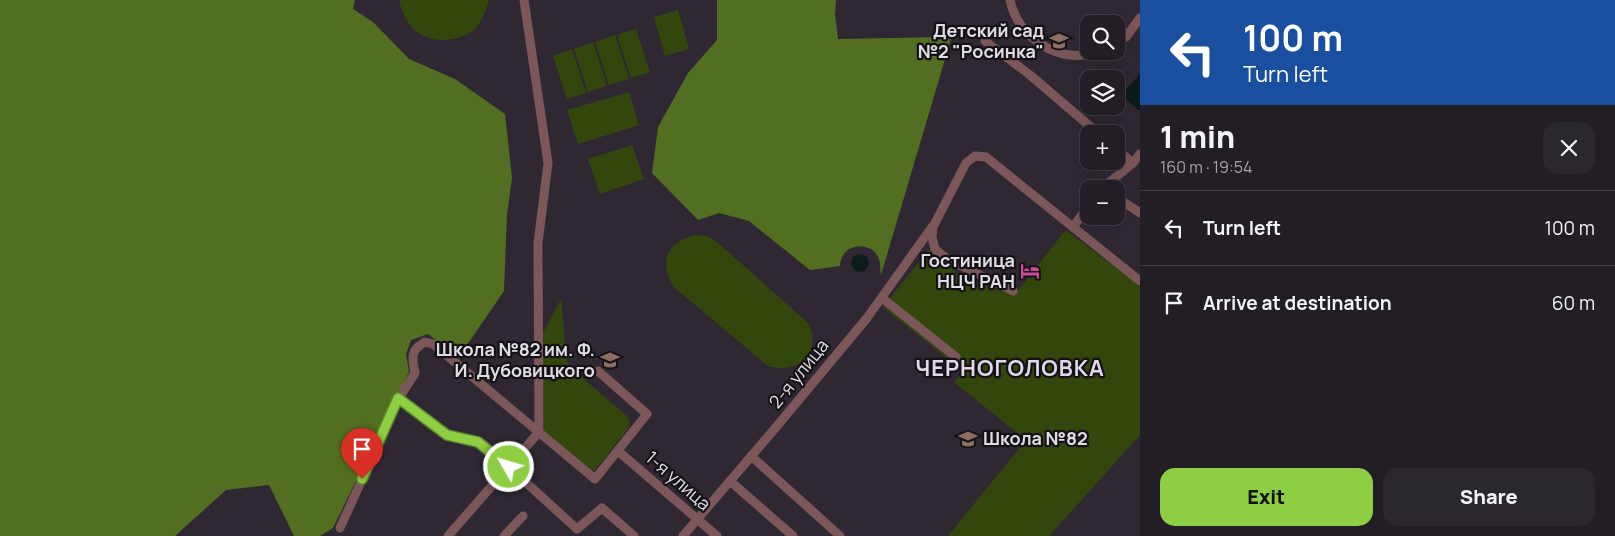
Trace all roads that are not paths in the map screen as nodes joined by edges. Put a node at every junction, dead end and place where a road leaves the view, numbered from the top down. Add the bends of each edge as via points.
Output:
1 (524, 0) edge
2 (1010, 0) edge
3 (1140, 18) edge
4 (1125, 38) edge
5 (984, 41) dead end
6 (1080, 55) edge
7 (1088, 125) edge
8 (1140, 154) edge
9 (1125, 156) edge
10 (1133, 163) junction
11 (1113, 180) edge
12 (1125, 203) edge
13 (1140, 213) edge
14 (1080, 218) edge
15 (933, 227) junction
16 (1073, 227) junction
17 (1140, 280) edge
18 (1013, 291) dead end
19 (882, 298) junction
20 (956, 358) dead end
21 (598, 371) dead end
22 (398, 398) junction
23 (539, 432) junction
24 (618, 451) junction
25 (751, 456) junction
26 (509, 467) junction
27 (730, 481) junction
28 (522, 516) dead end
29 (698, 520) junction
30 (340, 528) dead end
31 (448, 536) edge
32 (504, 536) edge
33 (634, 536) edge
34 (683, 536) edge
35 (717, 536) edge
36 (793, 536) edge
37 (840, 536) edge

1 - 23 street via 548,163 538,243
2 - 6 street via 1023,30 1040,45 1062,54
3 - 4 street
5 - 7 street
8 - 10 street
9 - 10 street
10 - 11 street
12 - 13 street
14 - 16 street
15 - 16 street, 2-я улица via 966,163 975,156 986,157
15 - 18 street via 933,245 938,253
15 - 19 street, 2-я улица
16 - 17 street
19 - 20 street
19 - 25 street, 2-я улица
21 - 24 street via 647,414
22 - 23 street via 415,373 412,358 417,346 425,342 434,344
22 - 26 street via 447,435 478,442
22 - 30 street
23 - 24 street via 596,479
23 - 26 street
24 - 29 street, 1-я улица
25 - 27 street, 2-я улица
25 - 37 street
26 - 31 street
26 - 33 street via 577,529 602,508
27 - 29 street, 2-я улица
27 - 36 street
28 - 32 street
29 - 34 street, 2-я улица
29 - 35 street, 1-я улица

